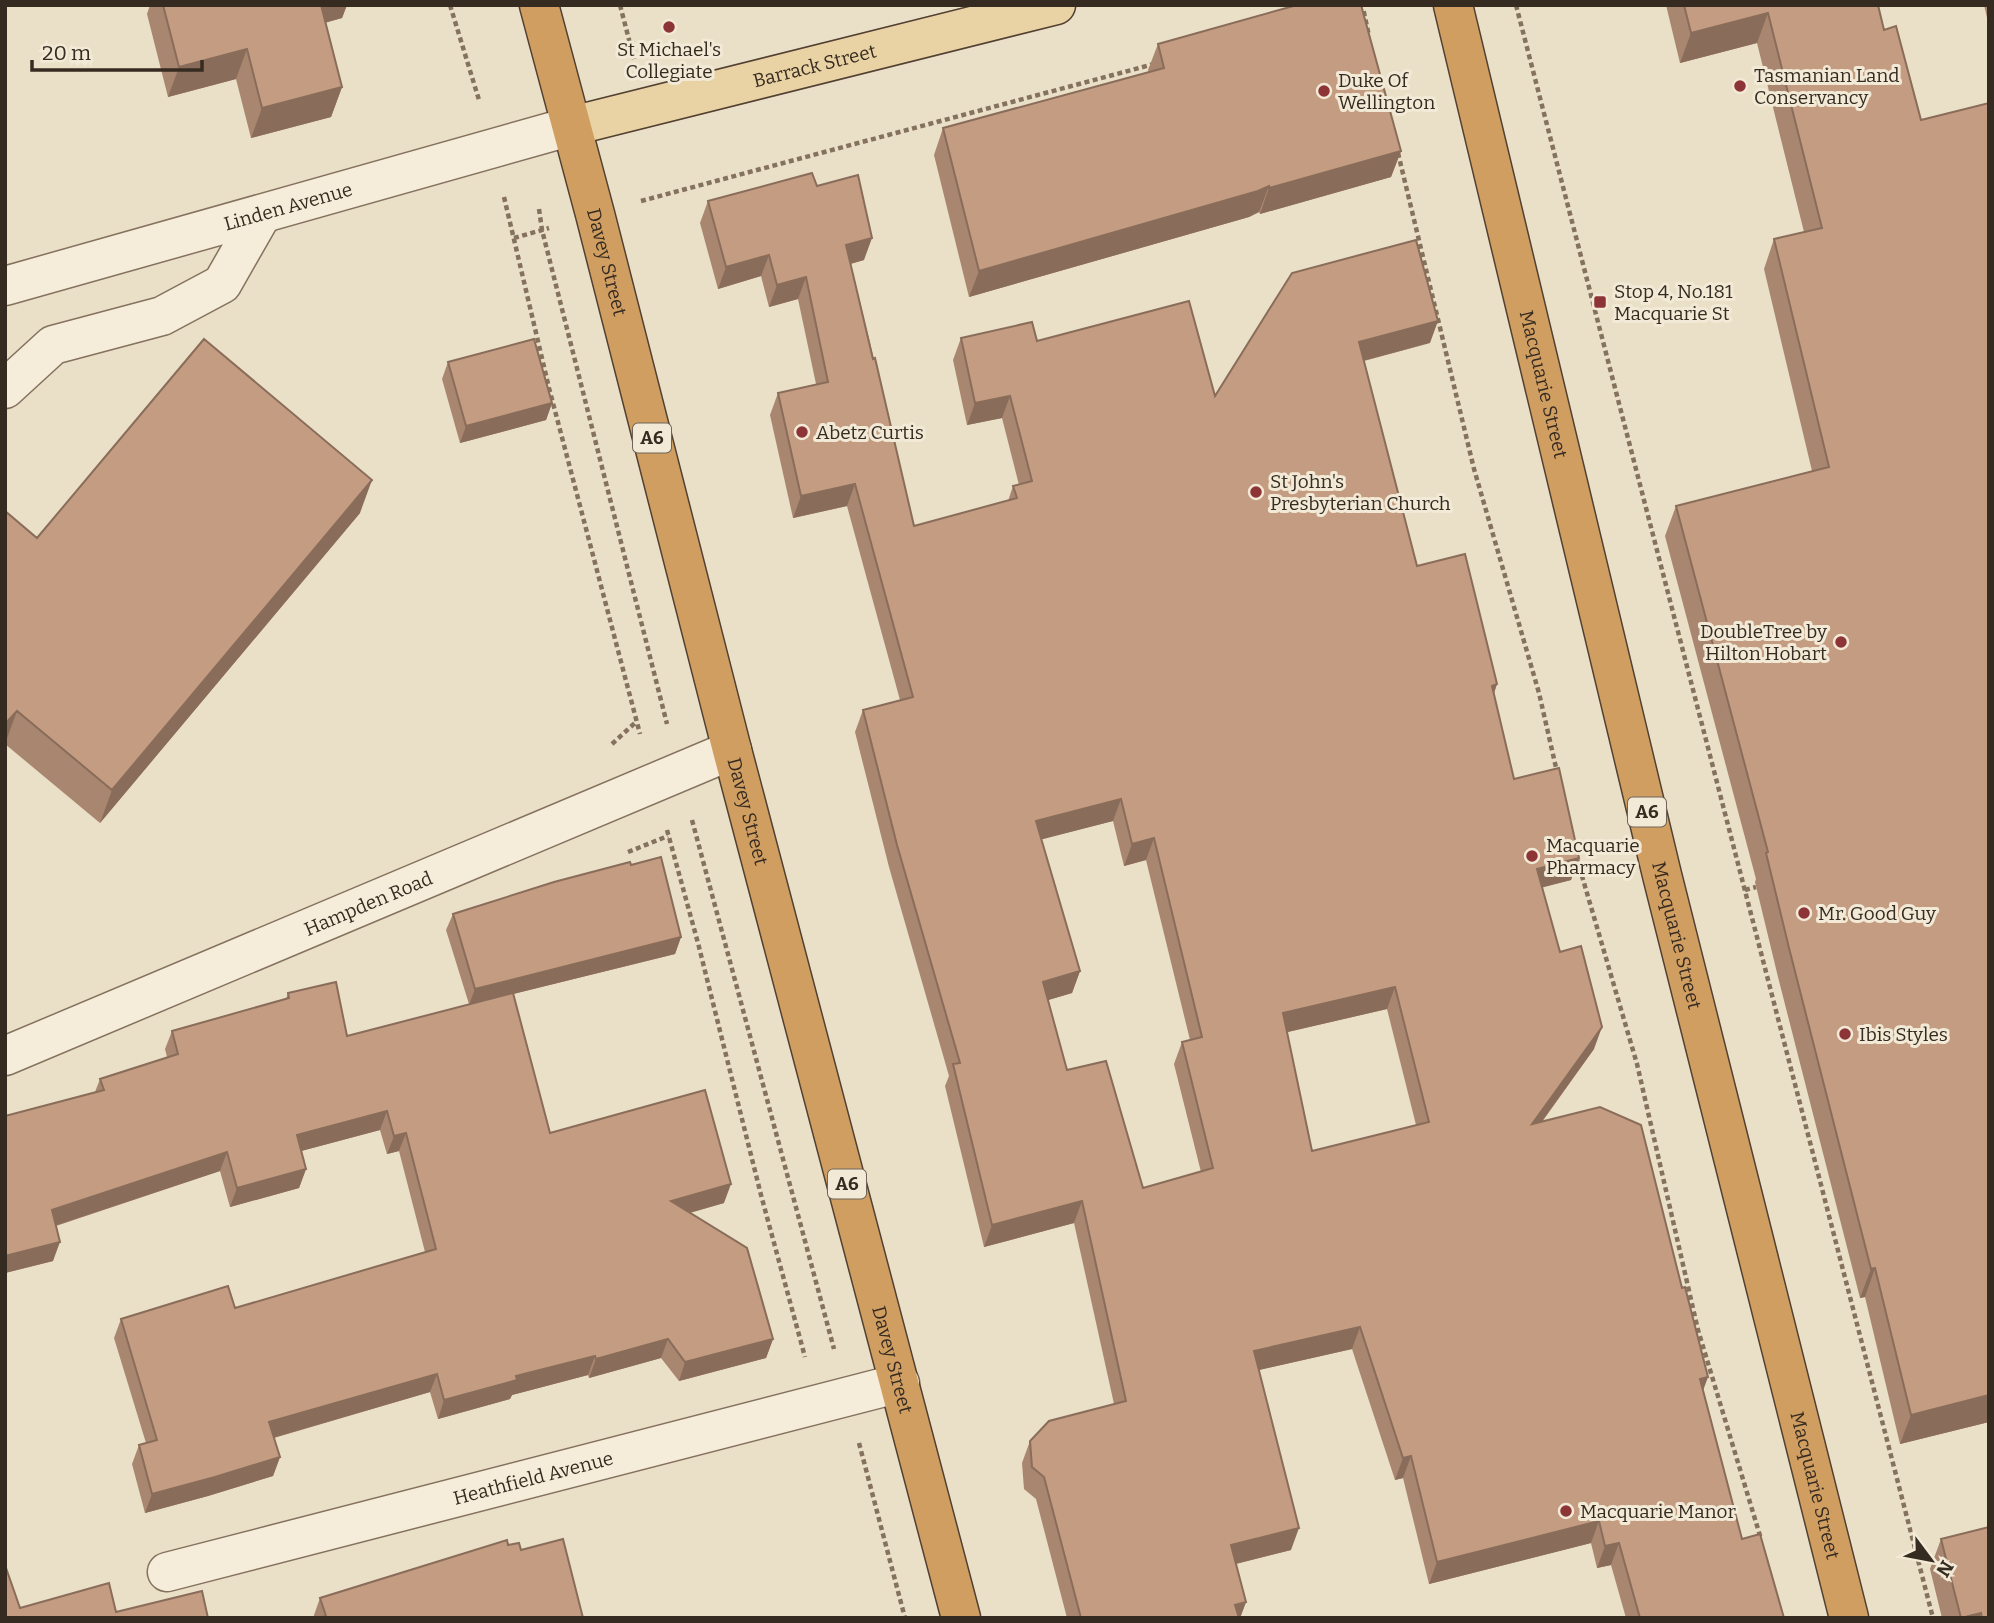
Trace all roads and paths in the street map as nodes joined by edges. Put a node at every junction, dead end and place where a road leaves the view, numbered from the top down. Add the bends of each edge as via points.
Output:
1 (450, 5) edge
2 (539, 5) edge
3 (1056, 5) edge
4 (1452, 5) edge
5 (1516, 5) edge
6 (1349, 12) edge
7 (1372, 47) edge
8 (1163, 62) edge
9 (572, 126) junction
10 (493, 149) junction
11 (1397, 151) edge
12 (262, 214) junction
13 (595, 214) junction
14 (514, 238) junction
15 (5, 286) edge
16 (5, 389) edge
17 (732, 750) junction
18 (1557, 774) edge
19 (653, 783) junction
20 (1576, 854) edge
21 (1756, 887) dead end
22 (1745, 890) junction
23 (5, 1056) edge
24 (900, 1383) junction
25 (819, 1405) junction
26 (1763, 1547) edge
27 (167, 1572) dead end
28 (961, 1618) edge
29 (1849, 1618) edge
30 (1933, 1618) edge

1 - 10 path
2 - 9 highway, Davey Street / A6
3 - 9 main road, Barrack Street
4 - 29 highway, Macquarie Street / A6 via 1659,862
5 - 22 path
6 - 7 path via 1363,8
8 - 13 path
9 - 10 street, Linden Avenue
9 - 13 highway, Davey Street / A6
10 - 12 street, Linden Avenue
10 - 14 path
11 - 18 path via 1474,469 1539,693
12 - 15 street, Linden Avenue
12 - 16 street via 222,284 162,316 53,345
13 - 14 path
13 - 17 highway, Davey Street / A6
14 - 19 path
17 - 19 street, Hampden Road
17 - 24 highway, Davey Street / A6
19 - 23 street, Hampden Road
19 - 25 path
20 - 26 path via 1637,1064 1698,1330
21 - 22 path
22 - 30 path
24 - 25 street, Heathfield Avenue
24 - 28 highway, Davey Street / A6
25 - 27 street, Heathfield Avenue

